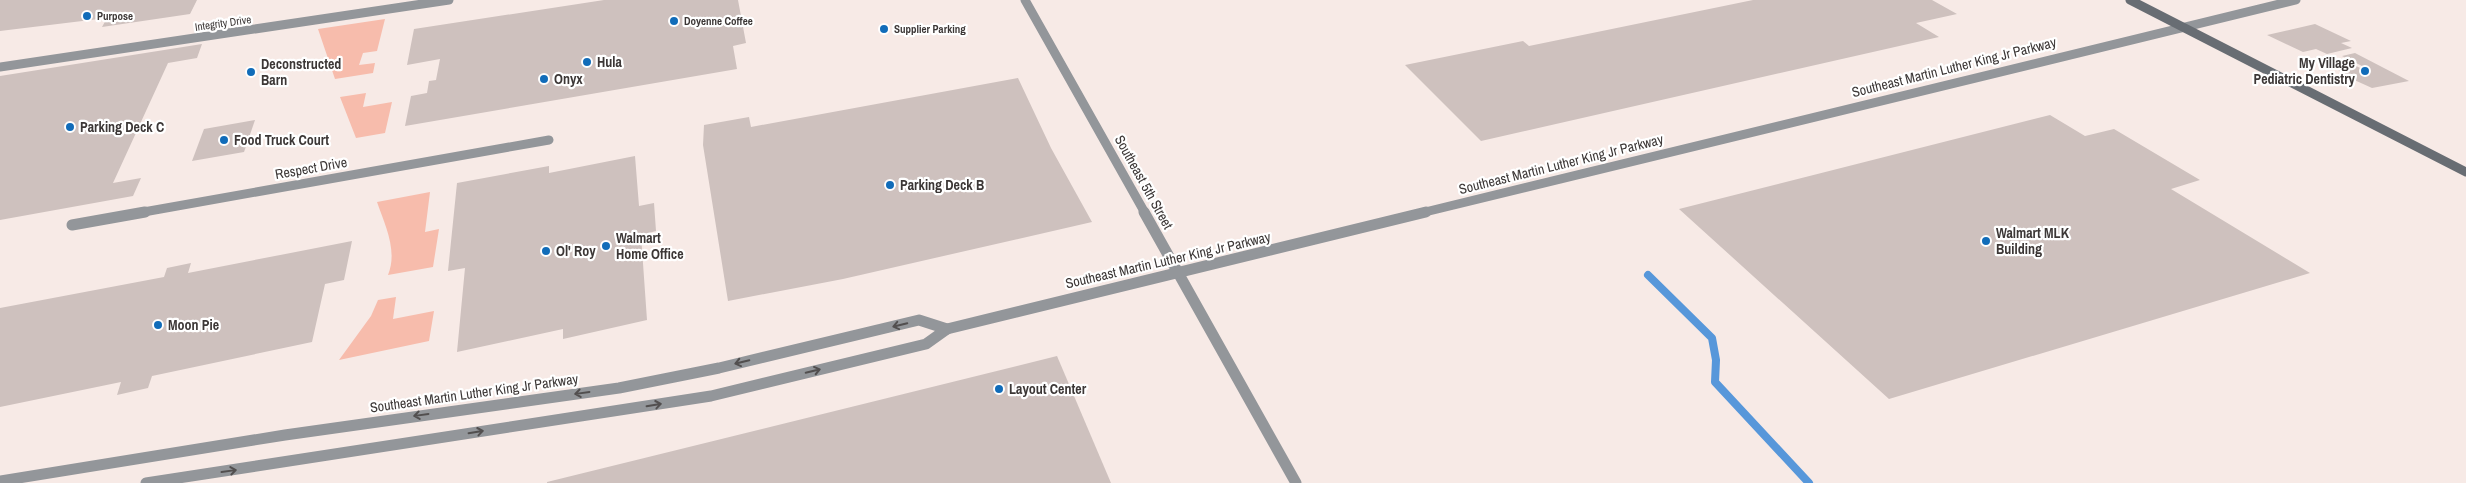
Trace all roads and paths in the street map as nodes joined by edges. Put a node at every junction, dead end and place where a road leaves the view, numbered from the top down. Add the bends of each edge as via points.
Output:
1 (448, 0) edge
2 (1025, 0) edge
3 (2130, 0) edge
4 (2296, 0) edge
5 (2181, 27) junction
6 (0, 67) edge
7 (550, 140) dead end
8 (2466, 172) edge
9 (75, 225) dead end
10 (1178, 274) junction
11 (947, 329) junction
12 (0, 481) edge
13 (146, 483) edge
14 (1296, 483) edge

1 - 6 street, Integrity Drive
2 - 10 street, Southeast 5th Street
3 - 5 main road
4 - 5 street, Southeast Martin Luther King Jr Parkway
5 - 8 main road
5 - 10 street, Southeast Martin Luther King Jr Parkway
7 - 9 street, Respect Drive
10 - 11 street, Southeast Martin Luther King Jr Parkway
10 - 14 street, Southeast 5th Street
11 -> 12 street, Southeast Martin Luther King Jr Parkway via 919,320 719,368 619,388 285,435
13 -> 11 street, Southeast Martin Luther King Jr Parkway via 712,396 926,344

